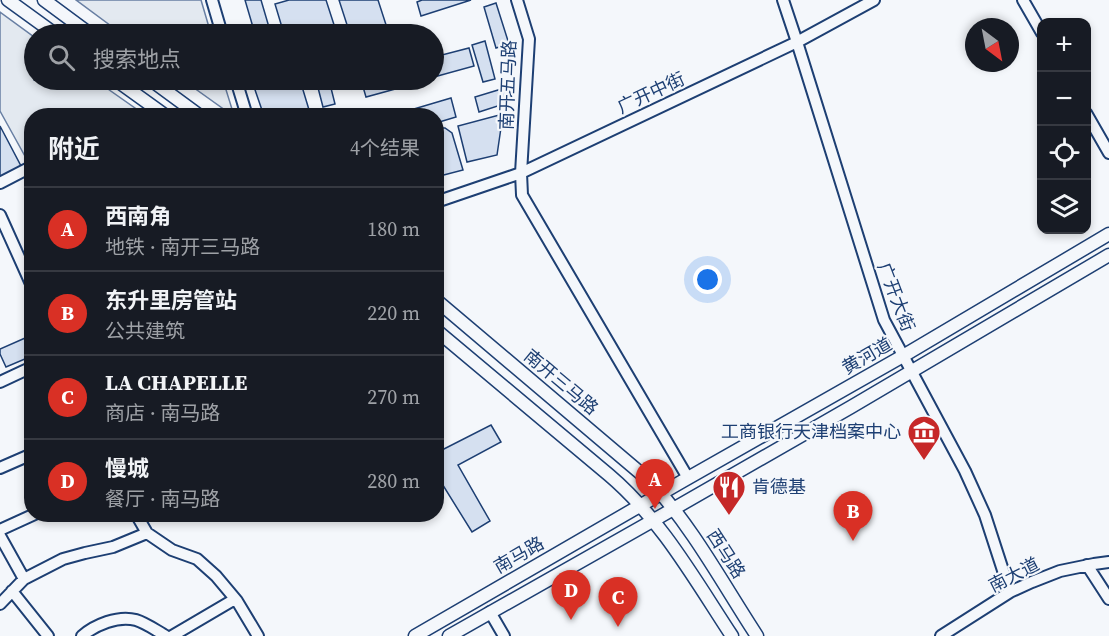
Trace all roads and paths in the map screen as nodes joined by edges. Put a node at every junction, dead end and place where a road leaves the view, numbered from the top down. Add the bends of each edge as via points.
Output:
1 (8, 0) edge
2 (44, 0) edge
3 (212, 0) edge
4 (517, 0) edge
5 (783, 0) edge
6 (874, 0) edge
7 (1023, 0) edge
8 (40, 24) edge
9 (76, 24) edge
10 (219, 24) edge
11 (1037, 26) edge
12 (797, 42) junction
13 (128, 90) edge
14 (165, 90) edge
15 (239, 90) edge
16 (147, 108) edge
17 (189, 108) edge
18 (245, 108) edge
19 (1091, 122) edge
20 (1109, 153) edge
21 (24, 171) edge
22 (520, 173) junction
23 (0, 183) edge
24 (444, 199) edge
25 (0, 215) edge
26 (1109, 234) edge
27 (1109, 255) edge
28 (24, 268) edge
29 (444, 307) edge
30 (444, 337) edge
31 (903, 357) junction
32 (24, 370) edge
33 (911, 372) junction
34 (0, 381) edge
35 (24, 458) edge
36 (0, 468) edge
37 (688, 478) junction
38 (661, 494) junction
39 (641, 506) junction
40 (673, 509) junction
41 (24, 519) edge
42 (654, 520) junction
43 (141, 522) edge
44 (0, 530) edge
45 (147, 533) junction
46 (0, 536) edge
47 (1109, 562) edge
48 (1087, 565) junction
49 (24, 579) junction
50 (12, 591) junction
51 (1010, 592) junction
52 (235, 599) junction
53 (1109, 599) edge
54 (0, 604) edge
55 (490, 612) junction
56 (48, 636) edge
57 (81, 636) edge
58 (166, 636) edge
59 (172, 636) edge
60 (258, 636) edge
61 (415, 636) edge
62 (449, 636) edge
63 (504, 636) edge
64 (732, 636) edge
65 (757, 636) edge
66 (941, 636) edge

1 - 8 main road
2 - 9 main road
3 - 10 street
4 - 22 street, 南开五马路 via 529,39
5 - 12 street, 广开大街
6 - 12 street, 广开中街
7 - 11 street
12 - 22 street, 广开中街
12 - 31 street, 广开大街 via 884,320
13 - 16 main road
14 - 17 main road
15 - 18 street
19 - 20 street
21 - 23 street
22 - 24 street, 广开中街
22 - 37 street, 南开五马路 via 522,195
25 - 28 street
26 - 31 main road, 黄河道
27 - 33 main road, 黄河道
29 - 38 main road, 南开三马路
30 - 39 main road
31 - 33 street, 广开大街
31 - 37 main road, 黄河道
32 - 34 street
33 - 40 main road, 黄河道
33 - 51 street, 广开大街 via 976,495
35 - 36 street
37 - 38 main road, 黄河道
38 - 39 main road, 黄河道
38 - 40 main road, 西马路
39 - 42 main road
39 - 61 main road, 南马路
40 - 42 main road, 南马路
40 - 65 main road, 西马路
41 - 44 street
42 - 55 main road, 南马路
42 - 64 main road
43 - 45 street
45 - 49 street via 113,547 63,559
45 - 52 street via 172,550 197,559
46 - 49 street
47 - 48 street, 南大道
48 - 51 street, 南大道 via 1060,571
48 - 53 street
49 - 50 street
50 - 54 street
50 - 56 street
51 - 66 street, 南大道
52 - 59 street
52 - 60 street
55 - 62 main road, 南马路
55 - 63 street
57 - 58 street via 116,619 136,620

